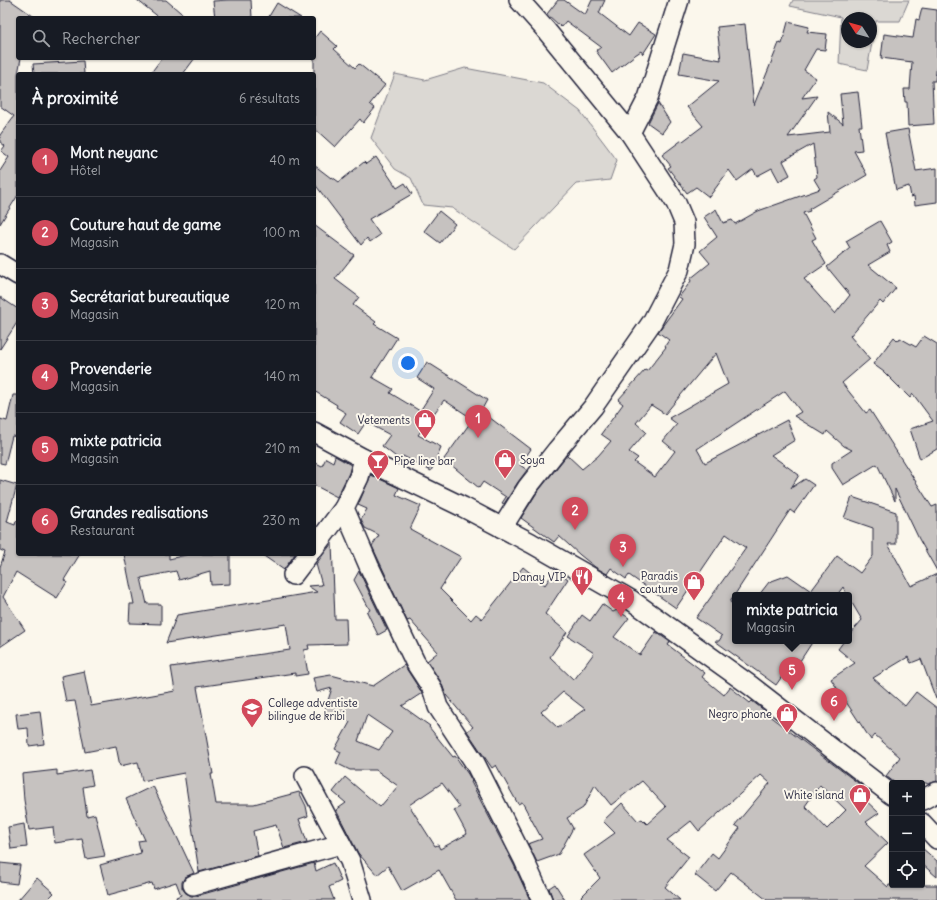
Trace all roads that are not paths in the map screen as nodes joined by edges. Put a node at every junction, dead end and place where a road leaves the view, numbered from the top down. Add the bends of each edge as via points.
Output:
1 (519, 0) edge
2 (679, 0) edge
3 (630, 133) junction
4 (0, 264) edge
5 (16, 273) edge
6 (316, 433) edge
7 (364, 459) junction
8 (344, 508) junction
9 (502, 528) junction
10 (316, 545) edge
11 (308, 556) edge
12 (294, 574) dead end
13 (305, 776) dead end
14 (937, 792) edge
15 (889, 793) edge
16 (925, 798) edge
17 (925, 826) edge
18 (937, 838) edge
19 (340, 844) junction
20 (193, 884) dead end
21 (362, 900) edge
22 (542, 900) edge

1 - 3 street
2 - 3 street via 648,98
3 - 9 street via 676,202 684,222 686,244 679,270 652,322 593,407 527,488
4 - 5 street
6 - 7 street
7 - 8 street via 359,477
7 - 9 street
8 - 10 street
8 - 22 street via 415,662 432,688 438,707 475,764
9 - 15 street via 631,600 751,686
11 - 12 street
13 - 19 street
14 - 16 street
17 - 18 street
19 - 20 street
19 - 21 street via 350,861

